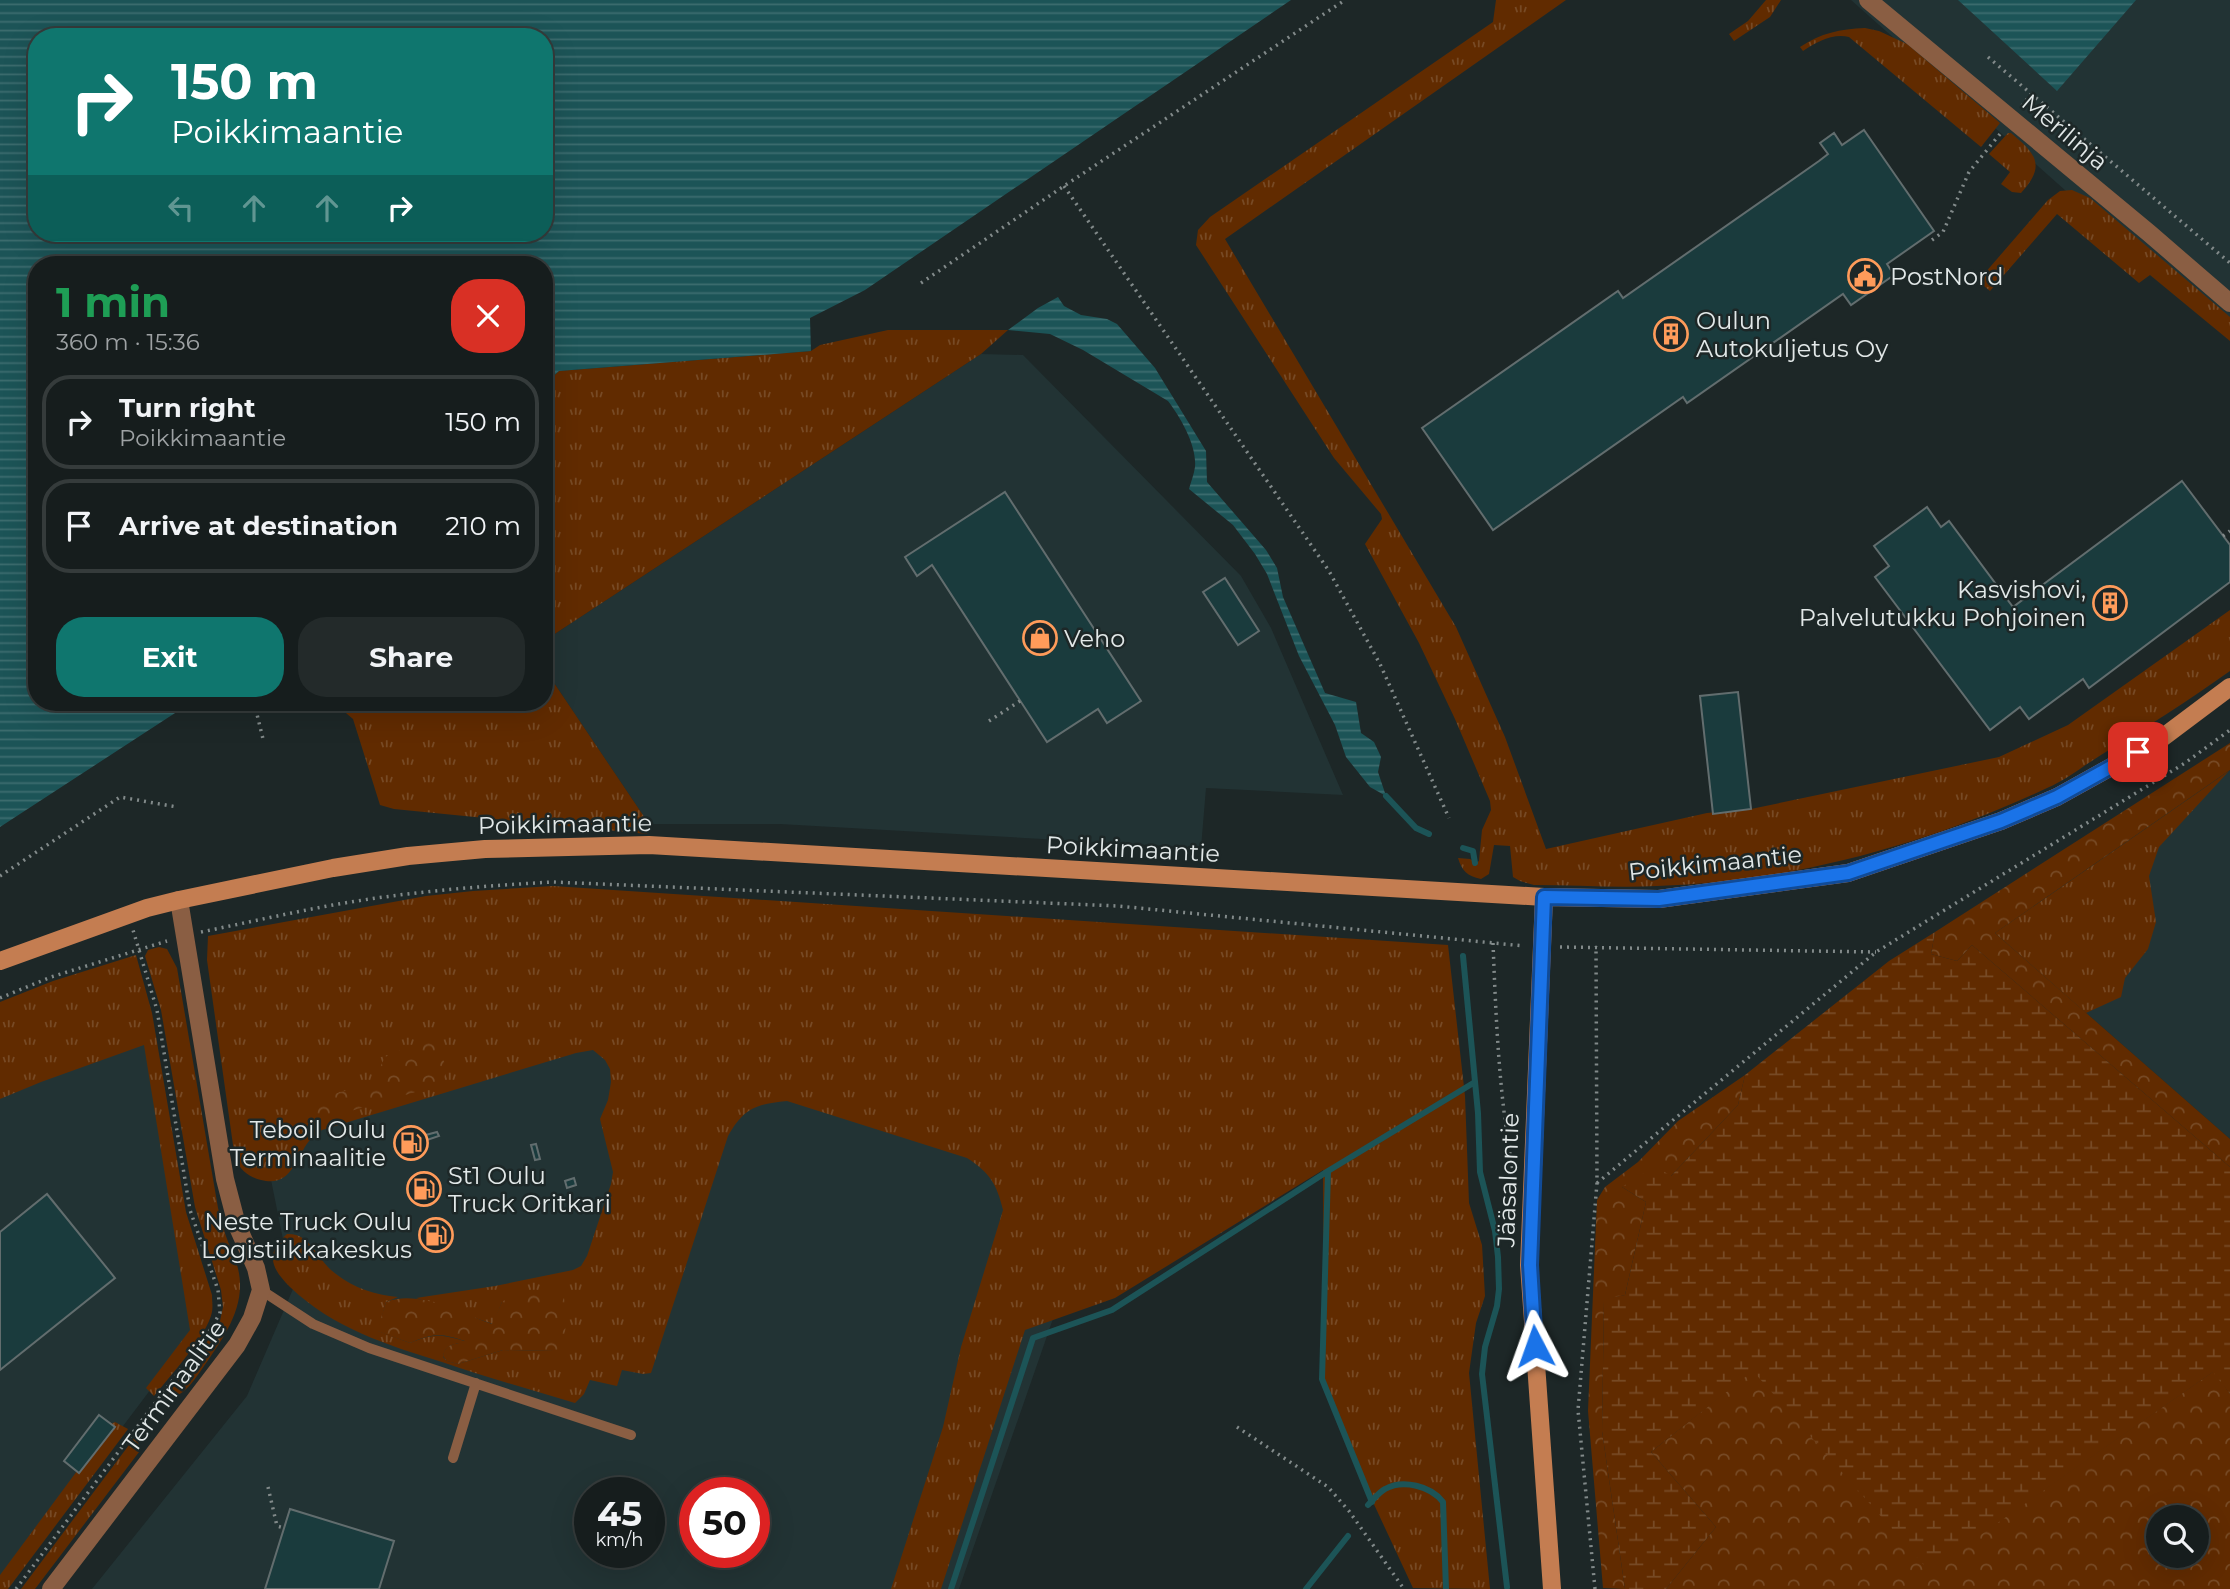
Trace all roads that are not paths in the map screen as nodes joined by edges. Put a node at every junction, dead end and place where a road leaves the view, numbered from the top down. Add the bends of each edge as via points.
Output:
1 (1868, 0) edge
2 (2230, 303) edge
3 (2230, 687) edge
4 (1544, 897) junction
5 (179, 900) junction
6 (0, 961) edge
7 (261, 1290) junction
8 (475, 1383) junction
9 (631, 1435) dead end
10 (453, 1458) dead end
11 (51, 1589) edge
12 (1552, 1589) edge

1 - 2 street, Merilinja
3 - 4 main road, Poikkimaantie via 2158,741 2057,797 1848,873 1659,899
4 - 5 main road, Poikkimaantie via 649,845 408,856
4 - 12 main road, Jääsalontie via 1530,1265
5 - 6 main road, Poikkimaantie
5 - 7 street via 225,1179
7 - 8 lane via 313,1324
7 - 11 street, Terminaalitie via 237,1345
8 - 9 lane
8 - 10 lane

